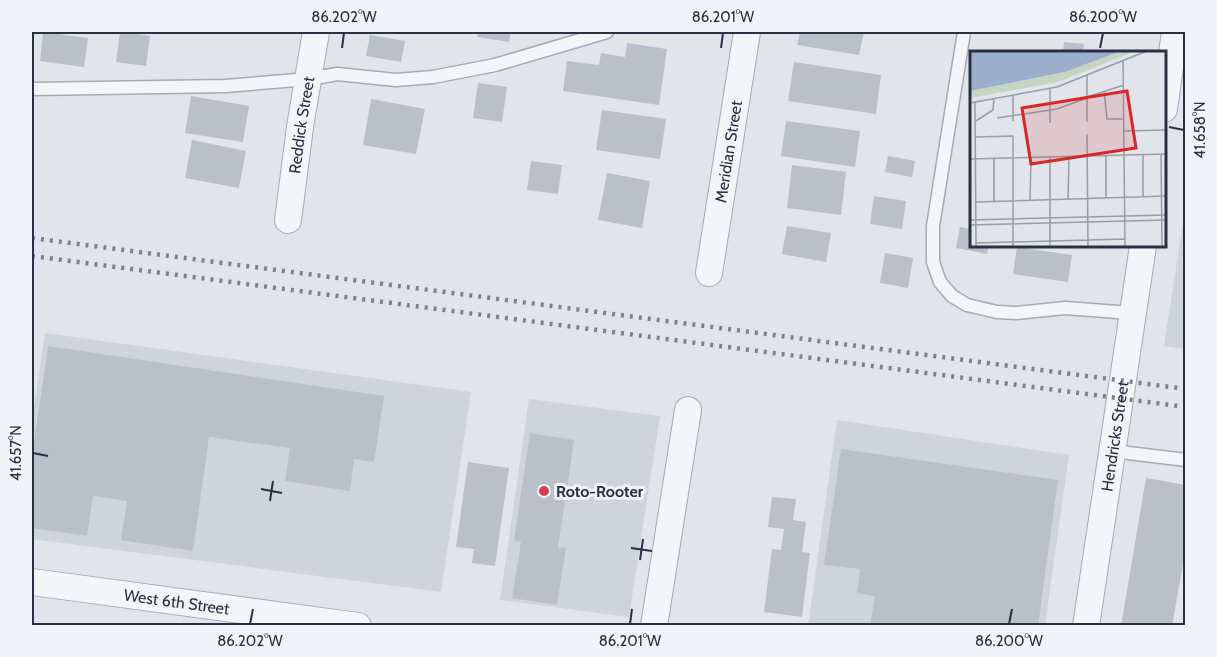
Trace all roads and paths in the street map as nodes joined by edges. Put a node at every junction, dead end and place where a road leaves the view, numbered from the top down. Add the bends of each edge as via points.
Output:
1 (316, 32) edge
2 (607, 32) edge
3 (747, 32) edge
4 (964, 32) edge
5 (1175, 32) edge
6 (309, 79) junction
7 (32, 89) edge
8 (1166, 96) edge
9 (288, 220) dead end
10 (1143, 248) edge
11 (709, 273) dead end
12 (1131, 313) junction
13 (688, 410) dead end
14 (1112, 451) junction
15 (1185, 460) edge
16 (32, 582) edge
17 (227, 617) edge
18 (358, 626) edge
19 (654, 626) edge
20 (1086, 626) edge

1 - 6 street, Reddick Street
2 - 6 lane via 495,66 433,77 396,80 337,74
3 - 11 street, Meridian Street
4 - 12 lane via 933,225 933,262 940,282 952,296 968,305 997,312 1065,308
5 - 8 street
6 - 7 lane via 225,86
6 - 9 street, Reddick Street
10 - 12 street, Hendricks Street
12 - 14 street, Hendricks Street
13 - 19 street
14 - 15 lane
14 - 20 street, Hendricks Street
16 - 17 street, West 6th Street
17 - 18 street, West 6th Street

